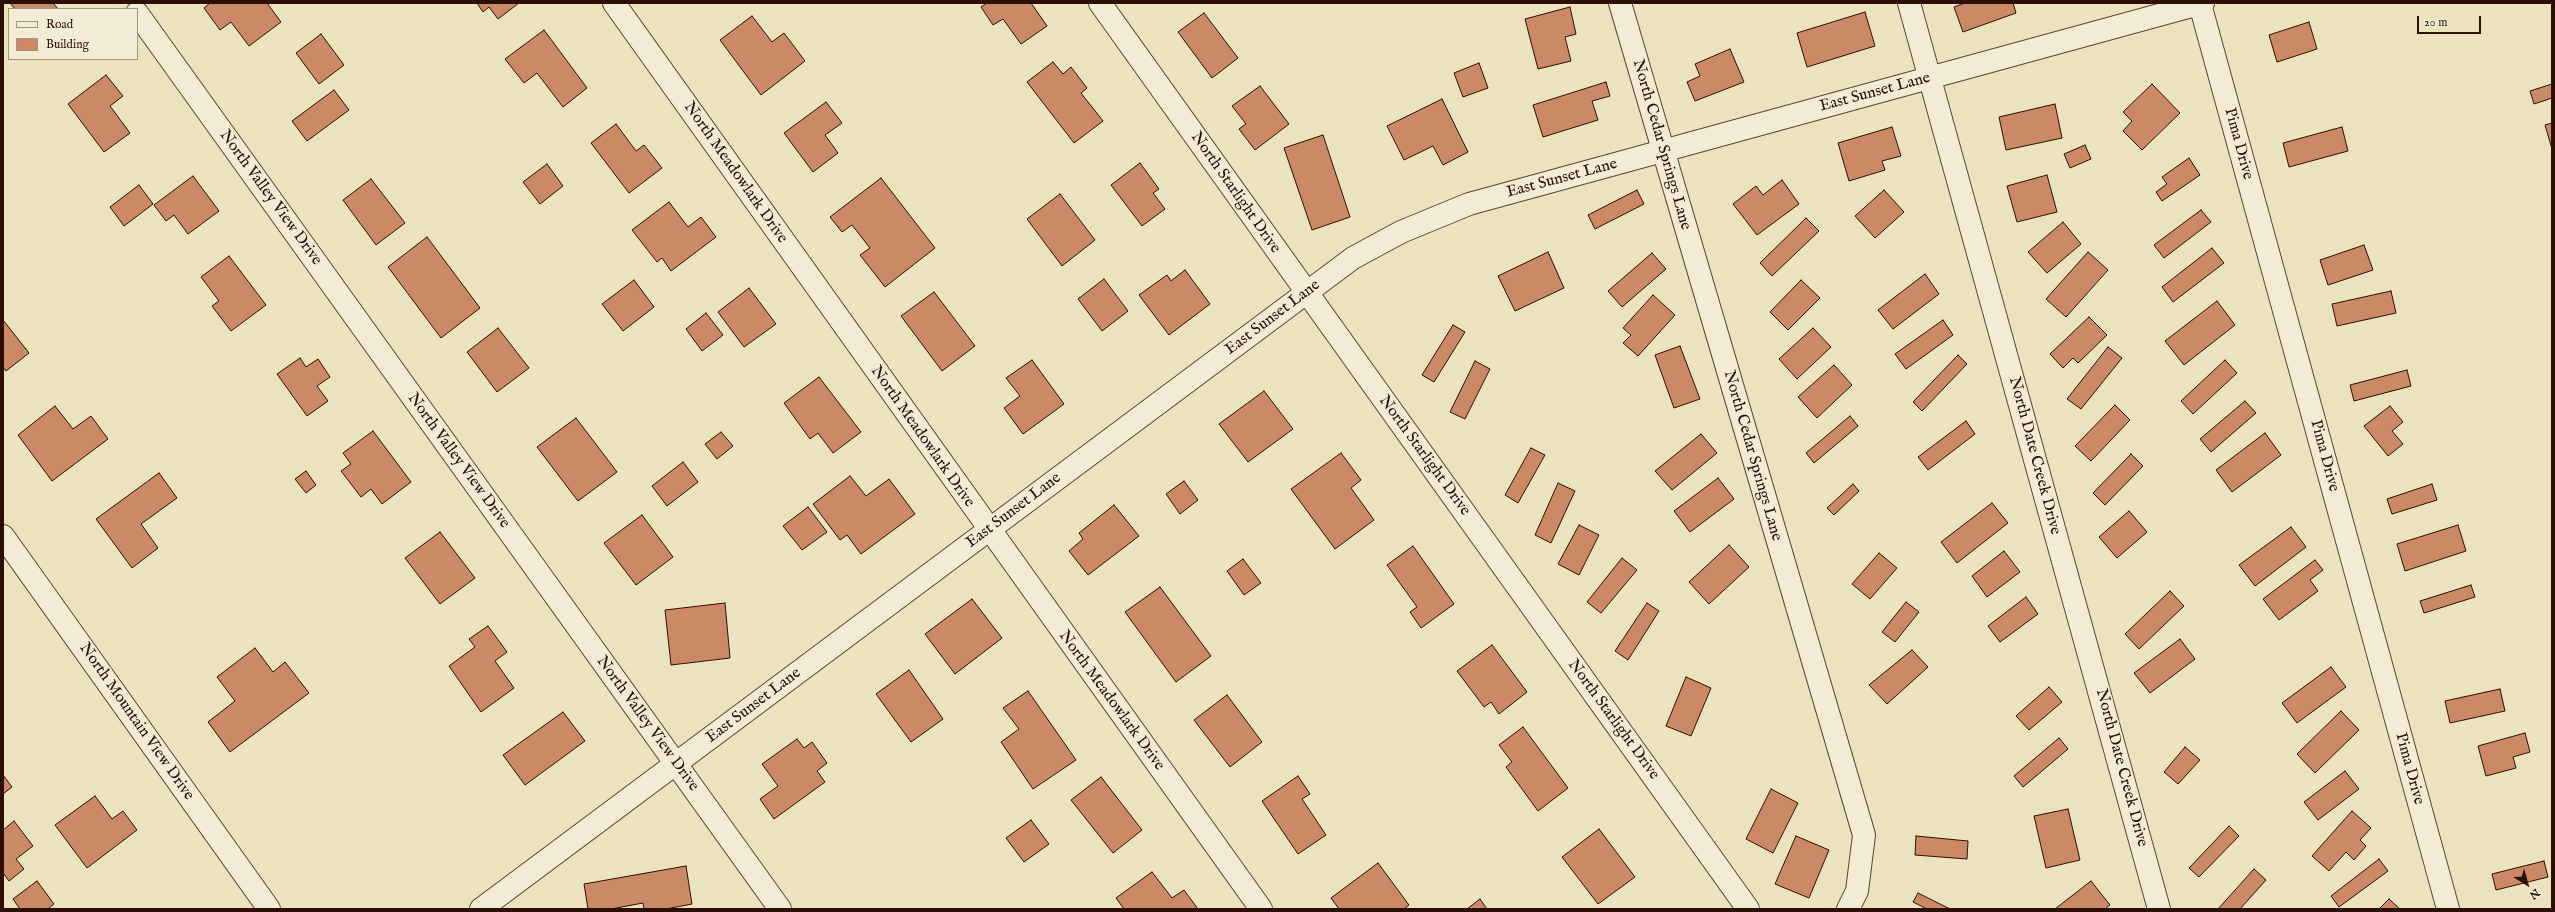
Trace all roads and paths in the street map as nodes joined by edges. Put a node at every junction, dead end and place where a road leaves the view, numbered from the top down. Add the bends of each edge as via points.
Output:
1 (614, 3) edge
2 (1100, 3) edge
3 (1620, 3) edge
4 (1909, 3) edge
5 (2201, 3) edge
6 (138, 14) edge
7 (1930, 78) junction
8 (1662, 152) junction
9 (1306, 293) junction
10 (989, 530) junction
11 (3, 536) edge
12 (676, 764) junction
13 (269, 909) edge
14 (481, 909) edge
15 (780, 909) edge
16 (1260, 909) edge
17 (1748, 909) edge
18 (1848, 909) edge
19 (2159, 909) edge
20 (2448, 909) edge

1 - 10 street, North Meadowlark Drive
2 - 9 street, North Starlight Drive
3 - 8 street, North Cedar Springs Lane
4 - 7 street, North Date Creek Drive
5 - 7 street, East Sunset Lane
5 - 20 street, Pima Drive
6 - 12 street, North Valley View Drive
7 - 8 street, East Sunset Lane
7 - 19 street, North Date Creek Drive
8 - 9 street, East Sunset Lane via 1469,204 1401,232 1353,258
8 - 18 street, North Cedar Springs Lane via 1864,835 1857,891
9 - 10 street, East Sunset Lane
9 - 17 street, North Starlight Drive
10 - 12 street, East Sunset Lane
10 - 16 street, North Meadowlark Drive
11 - 13 street, North Mountain View Drive
12 - 14 street, East Sunset Lane
12 - 15 street, North Valley View Drive

